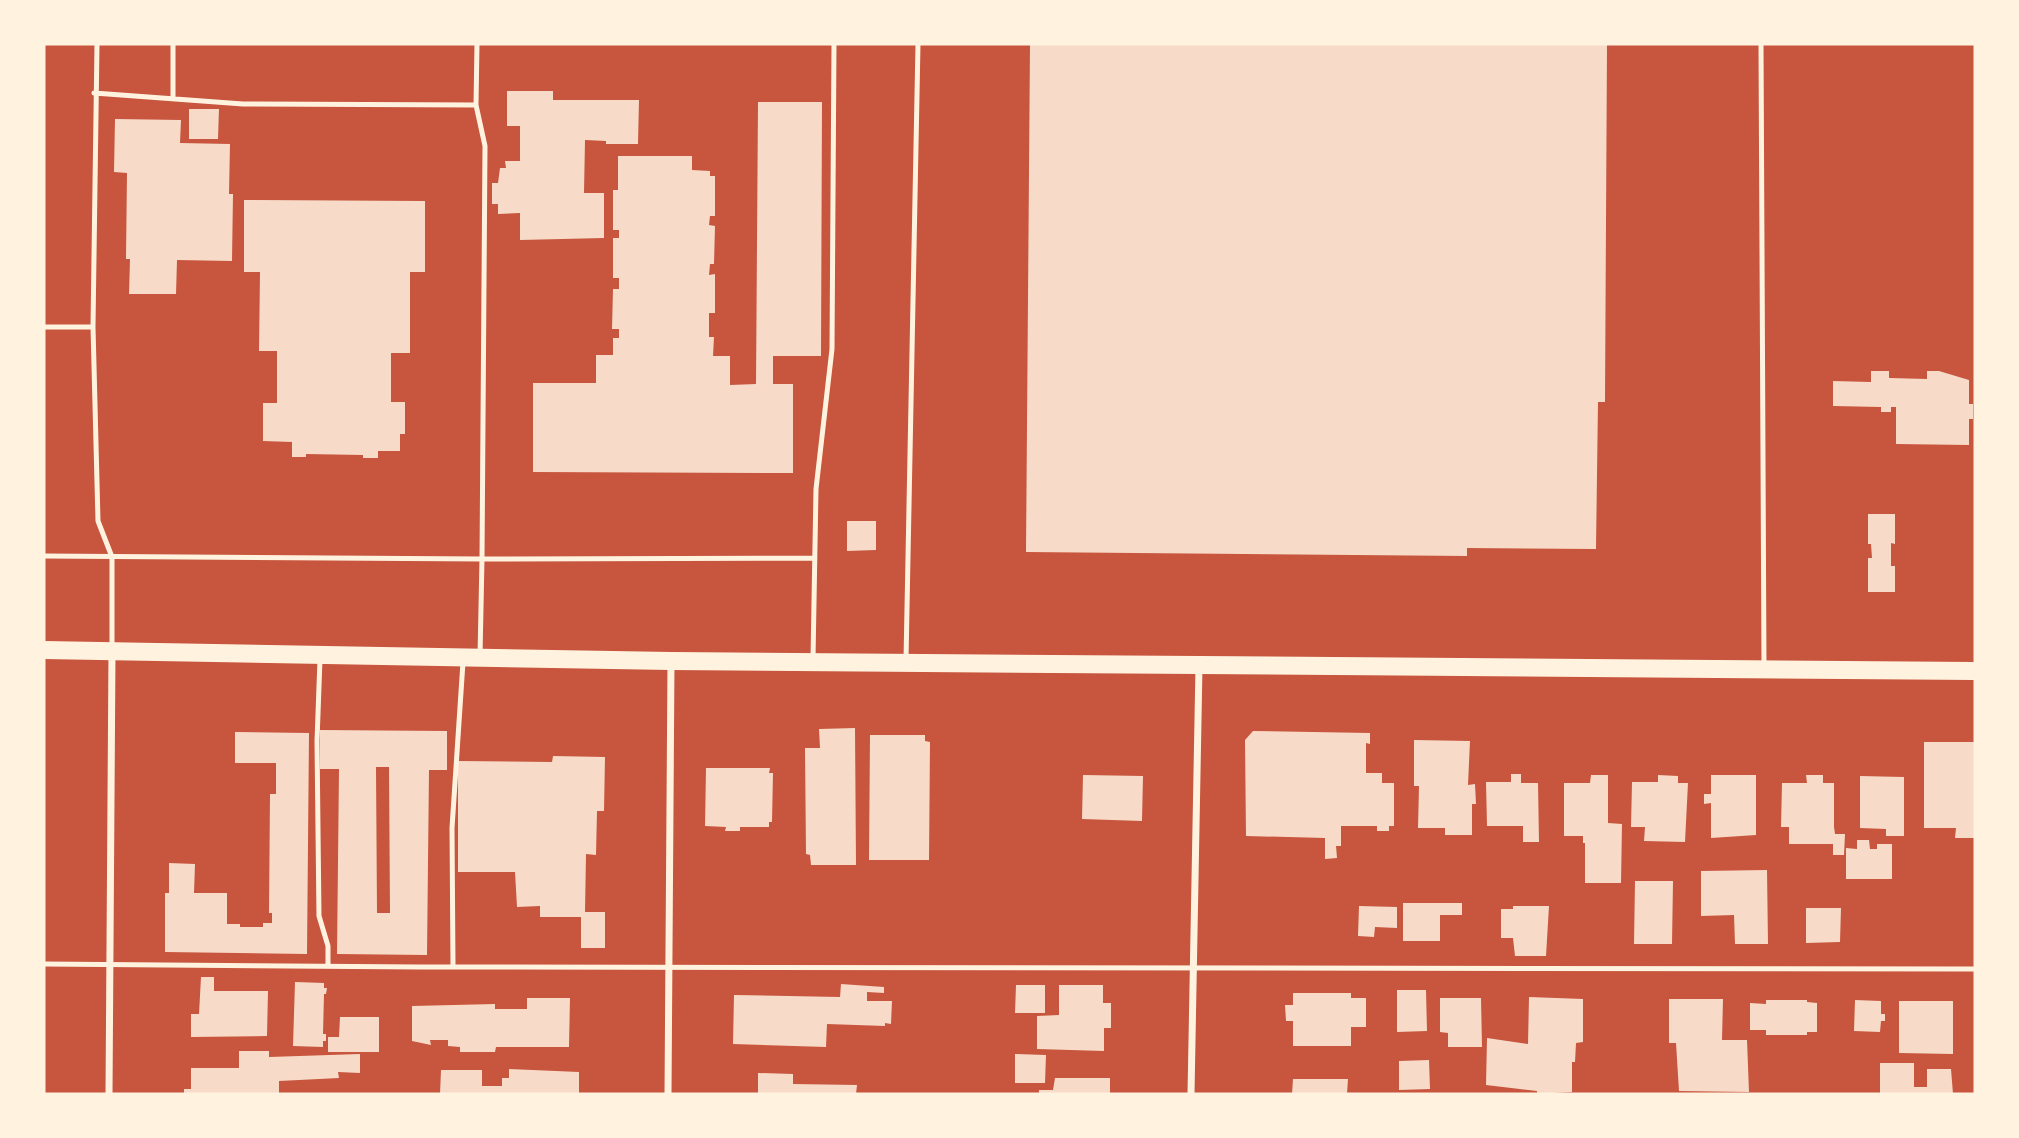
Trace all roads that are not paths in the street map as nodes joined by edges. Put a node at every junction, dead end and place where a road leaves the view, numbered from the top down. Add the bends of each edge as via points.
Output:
1 (97, 44) edge
2 (173, 44) edge
3 (477, 44) edge
4 (834, 44) edge
5 (918, 44) edge
6 (1761, 44) edge
7 (94, 93) junction
8 (173, 97) junction
9 (476, 105) junction
10 (44, 327) edge
11 (93, 327) junction
12 (44, 556) edge
13 (112, 557) junction
14 (815, 558) junction
15 (482, 559) junction
16 (44, 650) edge
17 (112, 651) junction
18 (320, 655) junction
19 (471, 657) junction
20 (671, 661) junction
21 (813, 662) junction
22 (906, 663) junction
23 (1199, 666) junction
24 (1764, 670) junction
25 (1975, 671) edge
26 (44, 964) edge
27 (110, 964) junction
28 (328, 966) junction
29 (453, 966) junction
30 (669, 966) junction
31 (1194, 968) junction
32 (1975, 969) edge
33 (109, 1094) edge
34 (668, 1094) edge
35 (1191, 1094) edge

1 - 7 lane
2 - 8 lane
3 - 9 lane
4 - 14 lane via 832,349 816,489
5 - 22 lane
6 - 24 lane
7 - 8 lane
7 - 11 lane
8 - 9 lane via 243,104
9 - 15 lane via 485,146
10 - 11 lane
11 - 13 lane via 98,521
12 - 13 lane
13 - 15 lane
13 - 17 lane
14 - 15 lane
14 - 21 lane
15 - 19 lane
16 - 17 main road
17 - 18 main road
17 - 27 street
18 - 19 main road
18 - 28 lane via 318,904
19 - 20 main road
19 - 29 lane via 452,828
20 - 21 main road
20 - 30 street
21 - 22 main road
22 - 23 main road
23 - 24 main road
23 - 31 street
24 - 25 main road
26 - 27 lane
27 - 28 lane
27 - 33 street
28 - 29 lane
29 - 30 lane
30 - 31 lane
30 - 34 street
31 - 32 lane
31 - 35 street

